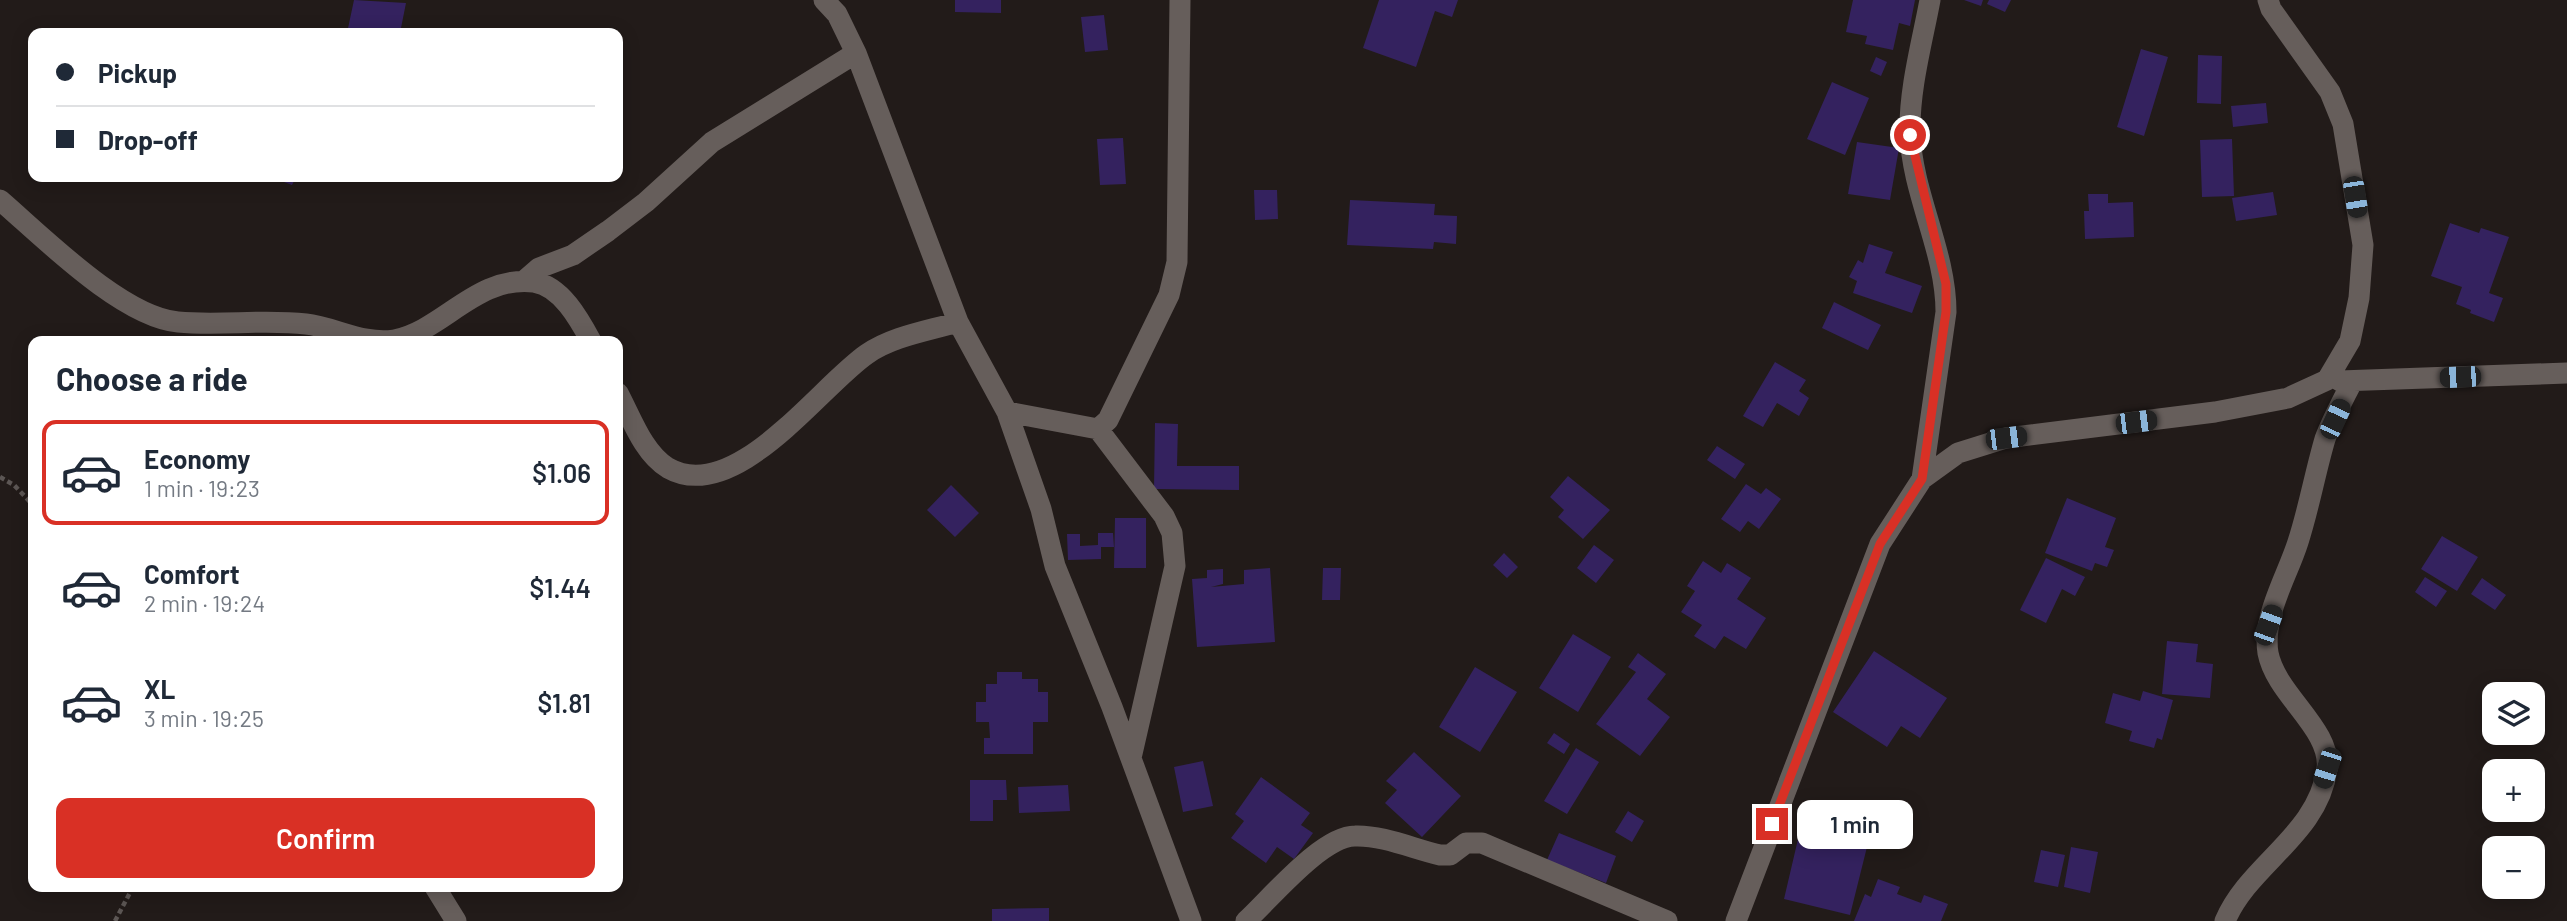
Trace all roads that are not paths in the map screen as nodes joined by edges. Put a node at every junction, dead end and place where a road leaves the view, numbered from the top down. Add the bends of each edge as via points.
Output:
1 (824, 0) edge
2 (1180, 0) edge
3 (1930, 0) edge
4 (2268, 0) edge
5 (856, 53) junction
6 (0, 200) edge
7 (524, 281) junction
8 (958, 321) junction
9 (358, 336) edge
10 (407, 336) edge
11 (588, 336) edge
12 (2567, 373) edge
13 (2327, 380) junction
14 (2352, 382) junction
15 (623, 402) edge
16 (1007, 412) junction
17 (1098, 429) junction
18 (1922, 479) junction
19 (1131, 758) junction
20 (438, 892) edge
21 (456, 921) edge
22 (1191, 921) edge
23 (1246, 921) edge
24 (1667, 921) edge
25 (1736, 921) edge
26 (2225, 921) edge

1 - 5 street via 837,14
2 - 17 street via 1177,262 1169,295 1108,421
3 - 18 street via 1910,135 1946,284 1946,312
4 - 13 street via 2330,92 2339,113 2363,246 2350,341
5 - 7 street via 712,142 608,231
5 - 8 street
6 - 9 street via 119,298 150,315 177,322 309,324
7 - 10 street via 496,285
7 - 11 street via 550,288 566,302
8 - 15 street via 876,348 760,451 728,467 693,475 668,467 645,444
8 - 16 street
12 - 14 street
13 - 14 street
13 - 18 street via 2288,398 2215,412 2006,438 1958,453
14 - 26 street via 2326,437 2298,542 2268,625 2268,652 2276,678 2323,743 2327,768 2317,799 2292,840 2243,890
16 - 17 street
16 - 19 street via 1041,509 1055,566
17 - 19 street via 1172,533 1175,566
18 - 25 street via 1880,544
19 - 22 street
20 - 21 street
23 - 24 street via 1334,841 1357,835 1450,855 1466,843 1482,844

